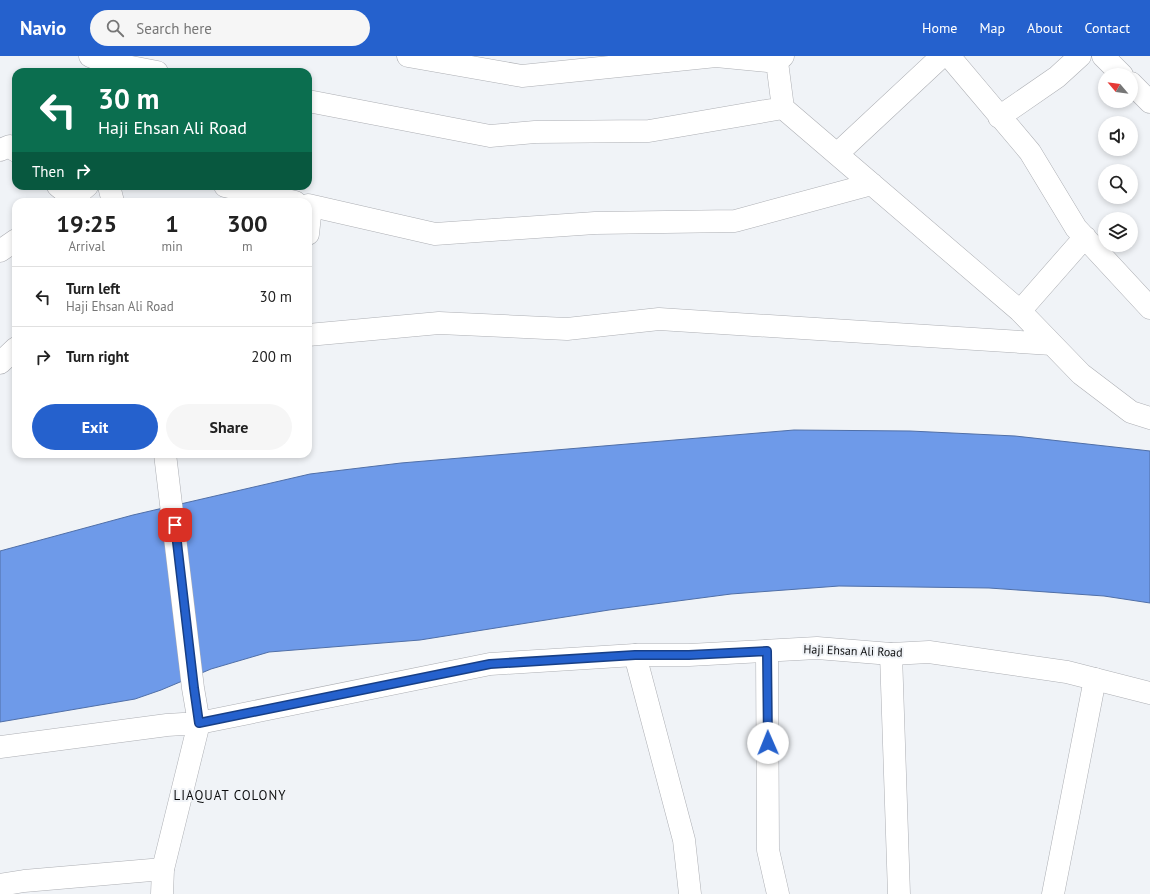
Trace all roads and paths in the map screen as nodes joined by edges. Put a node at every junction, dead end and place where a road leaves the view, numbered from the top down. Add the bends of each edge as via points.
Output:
1 (408, 56) edge
2 (942, 56) edge
3 (949, 56) edge
4 (1080, 56) edge
5 (1102, 56) edge
6 (776, 58) edge
7 (101, 62) edge
8 (560, 65) edge
9 (135, 68) edge
10 (1115, 68) edge
11 (1138, 90) edge
12 (312, 102) edge
13 (1150, 102) edge
14 (783, 108) junction
15 (999, 117) junction
16 (12, 148) edge
17 (0, 150) edge
18 (837, 154) junction
19 (872, 184) junction
20 (243, 190) edge
21 (278, 198) edge
22 (312, 206) edge
23 (1085, 237) junction
24 (12, 243) edge
25 (0, 251) edge
26 (1150, 308) edge
27 (1020, 311) junction
28 (312, 335) edge
29 (1052, 344) junction
30 (12, 352) edge
31 (0, 363) edge
32 (1150, 418) edge
33 (166, 458) edge
34 (767, 651) junction
35 (892, 654) junction
36 (635, 655) junction
37 (1095, 679) junction
38 (1150, 693) edge
39 (199, 723) junction
40 (0, 747) edge
41 (163, 869) junction
42 (0, 885) edge
43 (162, 894) edge
44 (690, 894) edge
45 (778, 894) edge
46 (899, 894) edge
47 (1053, 894) edge

1 - 8 street via 522,76
2 - 18 street
3 - 15 street
4 - 15 street via 1057,77
5 - 10 street
6 - 8 street via 716,56
6 - 14 street
7 - 9 street
11 - 13 street
12 - 14 street via 490,136 535,132 649,131
14 - 18 street
15 - 23 street via 1030,152 1076,228
16 - 17 street via 10,146
18 - 19 street
19 - 22 street via 734,221 595,223 435,234
19 - 27 street
20 - 21 street
23 - 26 street
23 - 27 street
24 - 25 street
27 - 29 street
28 - 29 street via 439,323 568,330 659,319
29 - 32 street via 1081,374 1131,412
30 - 31 street
33 - 39 street
34 - 35 street, Haji Ehsan Ali Road via 816,648
34 - 36 street, Haji Ehsan Ali Road
34 - 45 street via 768,850
35 - 37 street, Haji Ehsan Ali Road via 929,652 1067,672
35 - 46 street
36 - 39 street, Haji Ehsan Ali Road via 490,664
36 - 44 street via 684,840
37 - 38 street, Haji Ehsan Ali Road
37 - 47 street
39 - 40 street, Haji Ehsan Ali Road
39 - 41 street
41 - 42 street
41 - 43 street

